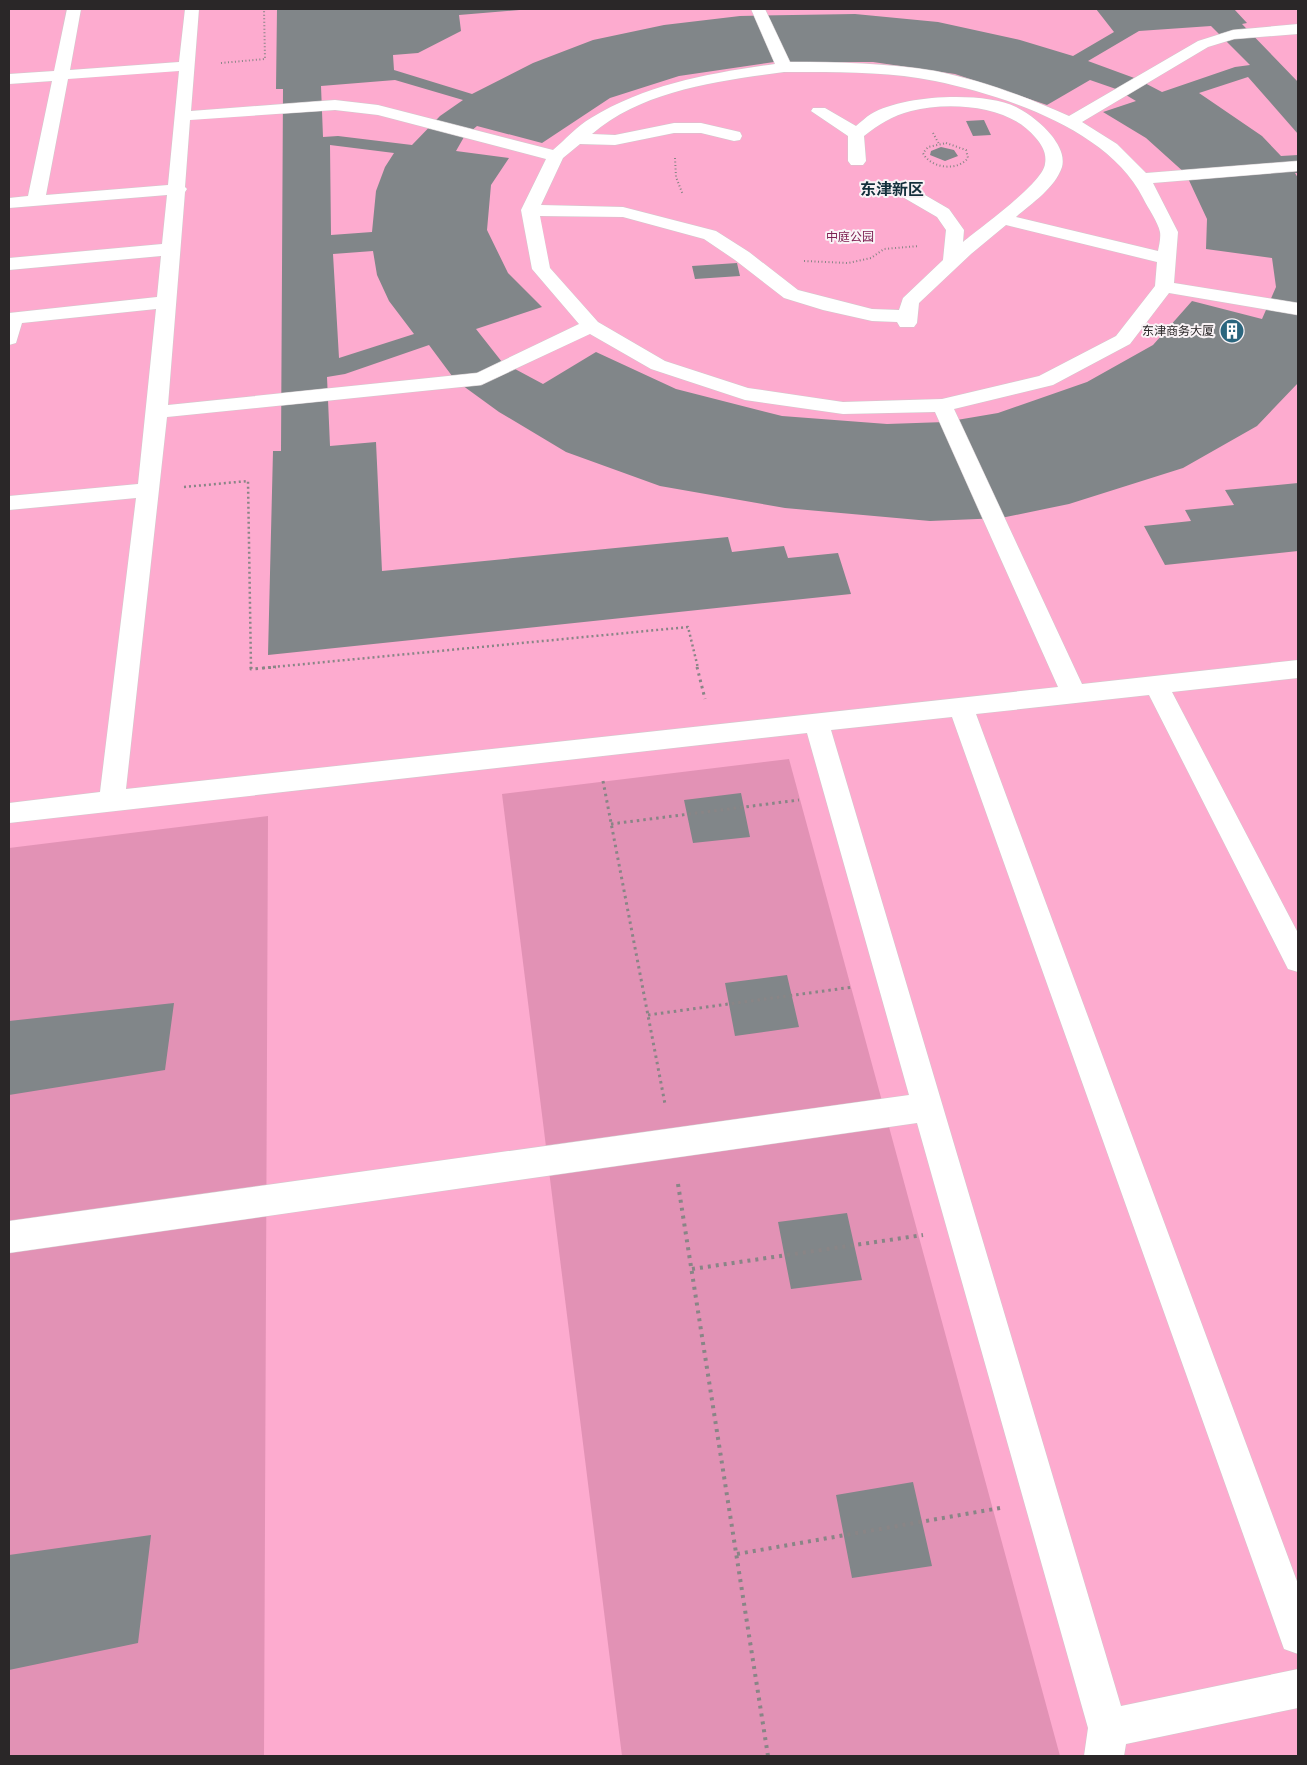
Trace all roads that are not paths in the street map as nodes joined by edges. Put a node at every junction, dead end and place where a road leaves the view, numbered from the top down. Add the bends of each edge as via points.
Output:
1 (74, 9) edge
2 (192, 9) edge
3 (758, 9) edge
4 (1298, 29) edge
5 (188, 66) junction
6 (784, 67) junction
7 (60, 75) junction
8 (9, 79) edge
9 (819, 111) dead end
10 (184, 116) junction
11 (1070, 122) junction
12 (856, 134) junction
13 (734, 136) dead end
14 (576, 139) junction
15 (556, 156) junction
16 (857, 161) dead end
17 (1298, 166) edge
18 (1142, 179) junction
19 (900, 188) dead end
20 (178, 189) junction
21 (36, 201) junction
22 (9, 203) edge
23 (530, 210) junction
24 (1003, 219) junction
25 (172, 249) junction
26 (953, 252) junction
27 (1167, 259) junction
28 (9, 264) edge
29 (1164, 288) junction
30 (167, 302) junction
31 (1298, 309) edge
32 (11, 318) edge
33 (591, 326) junction
34 (9, 339) edge
35 (942, 405) junction
36 (157, 412) junction
37 (148, 490) junction
38 (9, 503) edge
39 (1294, 676) edge
40 (1156, 685) junction
41 (1074, 694) junction
42 (961, 706) junction
43 (816, 722) junction
44 (112, 801) junction
45 (9, 813) edge
46 (1298, 960) edge
47 (928, 1107) junction
48 (9, 1237) edge
49 (1298, 1635) edge
50 (1298, 1690) edge
51 (1106, 1742) edge

1 - 7 street
2 - 5 street
3 - 6 street
4 - 11 street via 1233,35 1203,44
5 - 7 street
5 - 10 street
6 - 11 street via 859,67 935,76 1006,95
6 - 14 street via 713,77 649,95 596,122
7 - 8 street
7 - 21 street
9 - 12 street
10 - 15 street via 335,105 378,110
10 - 20 street
11 - 18 street via 1111,148
12 - 16 street
12 - 24 street via 877,117 909,106 971,102 1009,110 1034,125 1052,147 1054,166 1047,179
13 - 14 street via 701,128 674,128 615,140
14 - 15 street
15 - 23 street
17 - 18 street
18 - 27 street via 1170,232
19 - 26 street via 943,213 955,230
20 - 21 street
20 - 25 street
21 - 22 street
23 - 26 street via 623,212 710,235 791,294 830,306 908,320 910,302
23 - 33 street via 541,269
24 - 26 street
24 - 27 street
25 - 28 street
25 - 30 street
27 - 29 street
29 - 31 street
29 - 35 street via 1123,340 1046,381
30 - 32 street
30 - 36 street
32 - 34 street
33 - 35 street via 658,365 745,394 843,408
33 - 36 street via 481,379
35 - 41 street
36 - 37 street
37 - 38 street
37 - 44 street
39 - 40 street
40 - 41 street
40 - 46 street
41 - 42 street
42 - 43 street
42 - 49 street
43 - 44 street
43 - 47 street
44 - 45 street
47 - 48 street
47 - 51 street via 1042,1500
50 - 51 street

